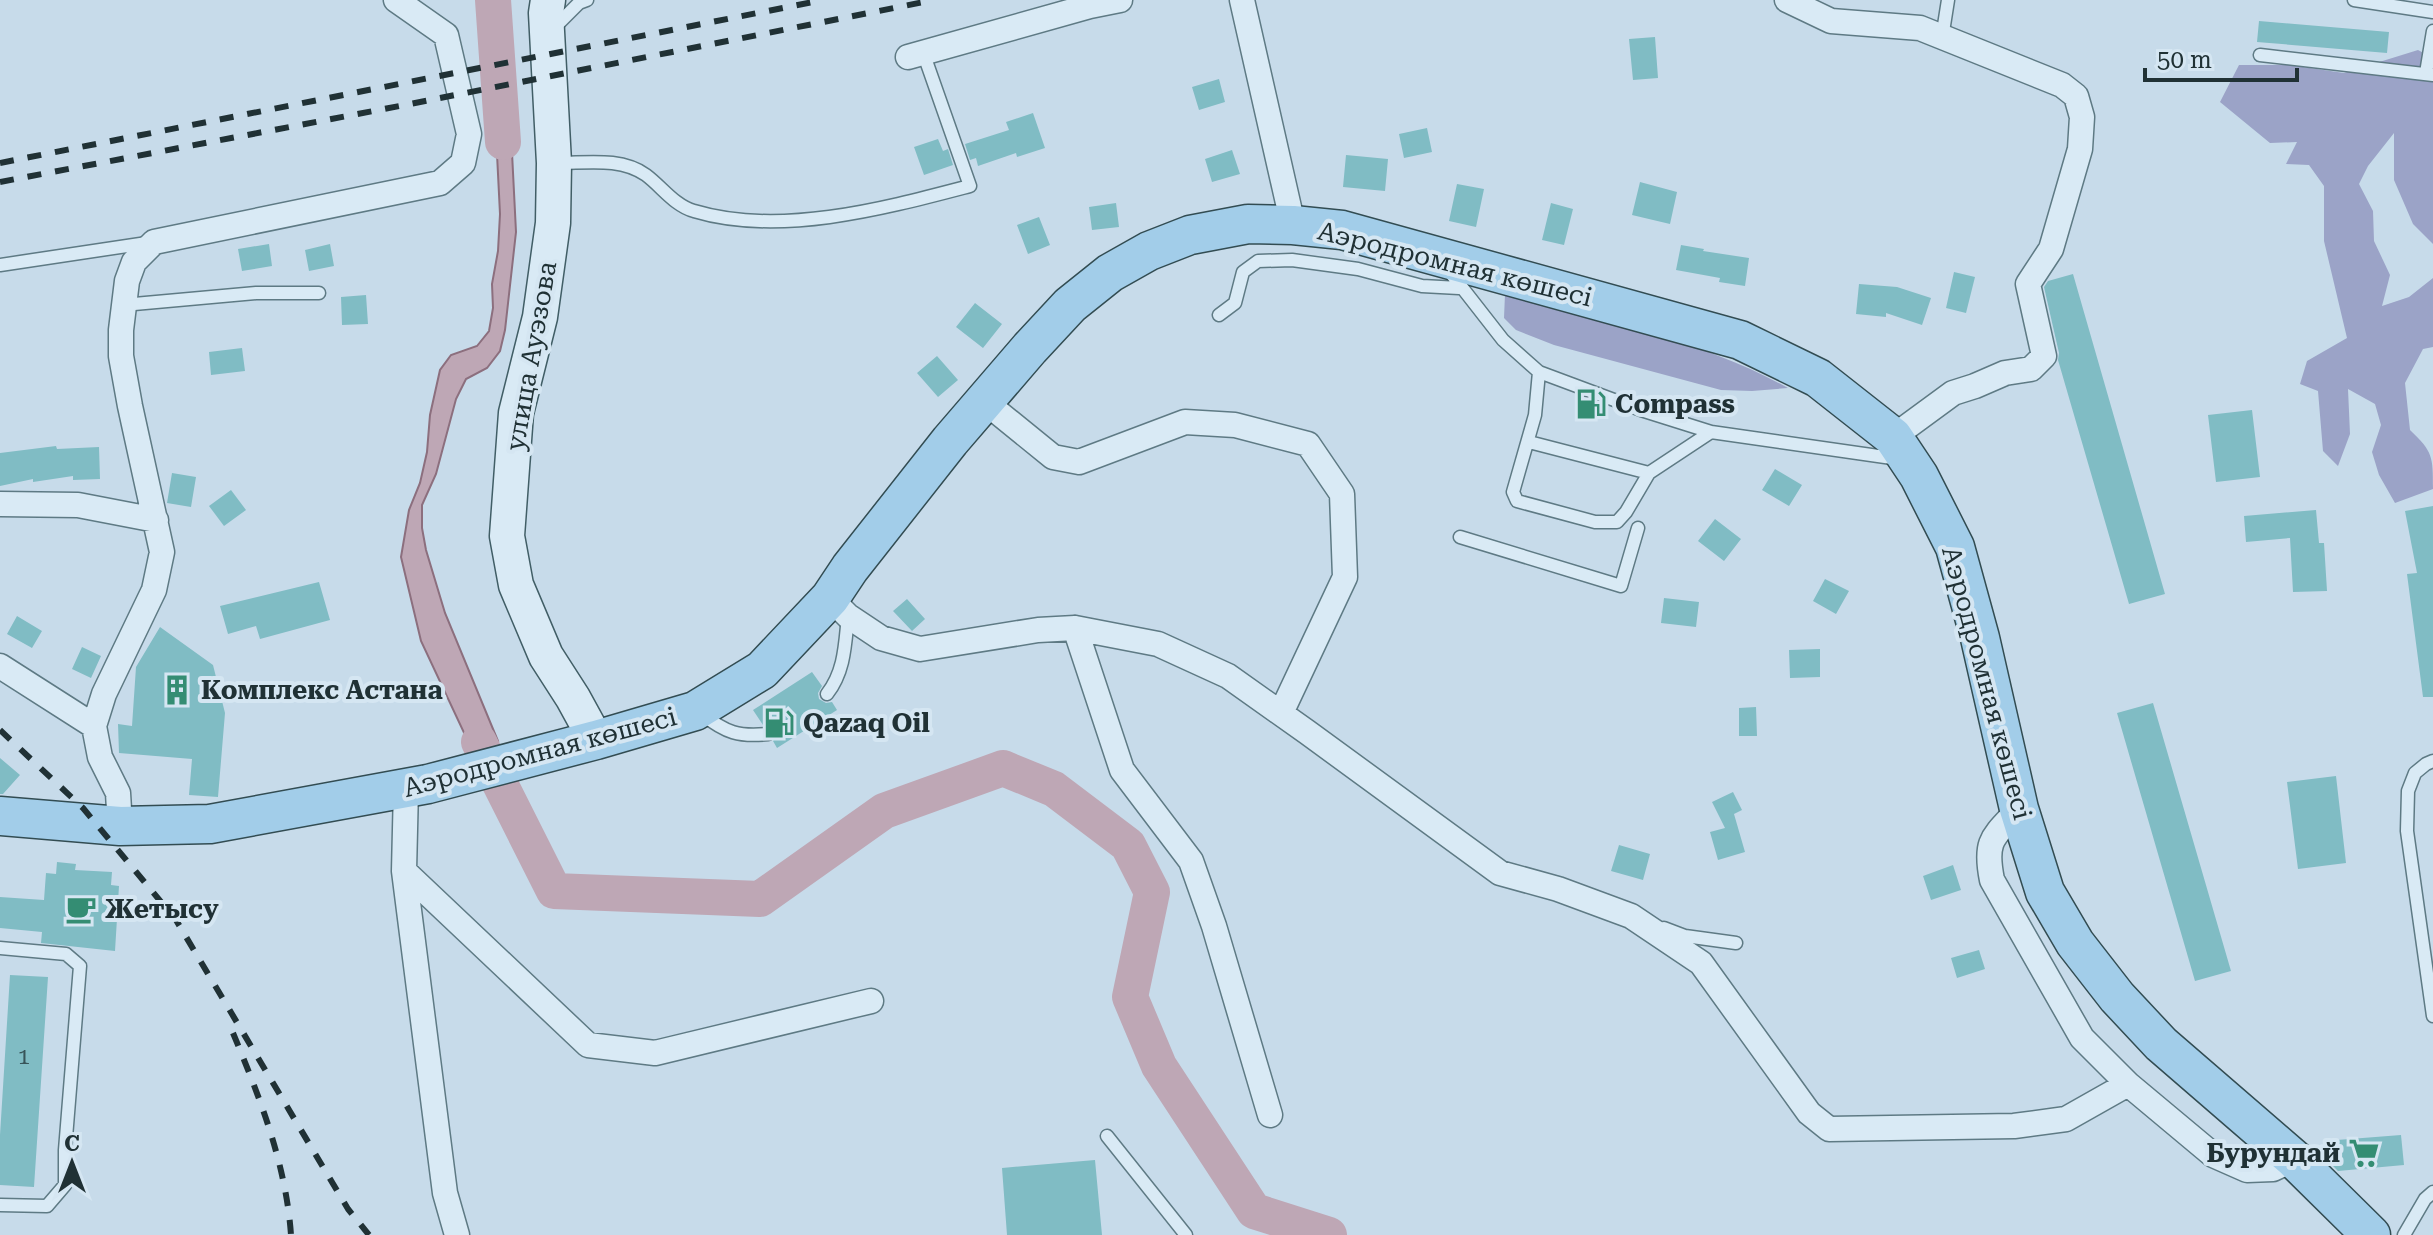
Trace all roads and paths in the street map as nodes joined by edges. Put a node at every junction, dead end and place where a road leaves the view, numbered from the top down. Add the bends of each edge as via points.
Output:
1 (396, 0) edge
2 (548, 0) edge
3 (587, 0) edge
4 (1120, 0) edge
5 (1242, 0) edge
6 (1787, 0) edge
7 (1948, 0) edge
8 (2354, 0) edge
9 (2433, 12) edge
10 (2433, 31) edge
11 (547, 36) junction
12 (1942, 38) junction
13 (2260, 55) dead end
14 (916, 56) joint
15 (2429, 74) edge
16 (554, 163) junction
17 (1293, 225) junction
18 (154, 242) junction
19 (1437, 255) junction
20 (0, 265) edge
21 (1459, 288) junction
22 (319, 293) dead end
23 (123, 305) junction
24 (1219, 315) dead end
25 (1539, 372) junction
26 (984, 401) junction
27 (1711, 432) junction
28 (1529, 442) junction
29 (1902, 449) junction
30 (1649, 473) junction
31 (0, 504) edge
32 (156, 520) junction
33 (1638, 528) dead end
34 (1460, 537) dead end
35 (839, 607) junction
36 (1075, 628) junction
37 (0, 666) edge
38 (827, 694) dead end
39 (696, 710) junction
40 (1281, 713) junction
41 (94, 726) junction
42 (768, 734) dead end
43 (596, 740) junction
44 (2433, 761) edge
45 (417, 786) junction
46 (2019, 809) junction
47 (0, 816) edge
48 (120, 826) junction
49 (404, 871) junction
50 (1631, 916) junction
51 (1736, 943) dead end
52 (0, 948) edge
53 (871, 1001) dead end
54 (2433, 1016) edge
55 (2128, 1084) junction
56 (1270, 1115) dead end
57 (1107, 1136) dead end
58 (2294, 1159) junction
59 (2433, 1192) edge
60 (0, 1205) edge
61 (457, 1235) edge
62 (1186, 1235) edge
63 (2371, 1235) edge
64 (2404, 1235) edge

1 - 18 street via 446,35 469,134 463,163 440,183
2 - 11 main road, улица Ауэзова
3 - 11 lane
4 - 14 street
5 - 17 street
6 - 12 street via 1831,21 1920,28
7 - 12 lane
8 - 9 lane
10 - 15 lane
11 - 16 main road, улица Ауэзова
12 - 29 street via 2062,85 2076,96 2082,117 2080,149 2051,249 2028,284 2044,356 2031,369 1953,393
13 - 15 lane
14 - 16 lane via 970,186 861,213 719,218 690,210 643,173 619,163
16 - 43 main road, улица Ауэзова via 553,223 540,317 516,413 507,536 516,585 546,656
17 - 19 main road, Аэродромная көшесі via 1342,230
17 - 26 main road, Аэродромная көшесі via 1248,224 1190,235 1110,273 1070,305
18 - 20 lane
18 - 23 street via 134,262
19 - 21 lane
19 - 29 main road, Аэродромная көшесі via 1740,340 1818,378
21 - 24 lane via 1422,286 1303,261 1258,261 1243,272 1235,303
21 - 25 lane
22 - 23 lane
23 - 32 street via 121,356
25 - 27 lane
25 - 28 lane
26 - 35 main road, Аэродромная көшесі via 850,568
26 - 40 street via 1053,457 1079,462 1185,422 1235,425 1308,444 1342,494 1345,577
27 - 29 lane
27 - 30 lane
28 - 30 lane
28 - 30 lane via 1513,492 1517,501 1595,522 1617,522
29 - 46 main road, Аэродромная көшесі via 1955,547
31 - 32 street via 78,505
32 - 41 street via 162,552 154,590
33 - 34 lane via 1621,586
35 - 36 street via 881,638 920,649
35 - 38 lane via 843,662
35 - 39 main road, Аэродромная көшесі via 762,670
36 - 40 street via 1158,644 1228,676
36 - 56 street via 1122,770 1191,861
37 - 41 street
39 - 42 lane via 730,733
39 - 43 main road, Аэродромная көшесі
40 - 50 street via 1500,873
41 - 48 street via 100,757 118,793
43 - 45 main road, Аэродромная көшесі
44 - 54 lane via 2415,773 2408,791 2407,831
45 - 48 main road, Аэродромная көшесі via 210,824
45 - 49 street
46 - 55 street via 1995,835 1987,855 1992,880 2082,1038
46 - 58 main road, Аэродромная көшесі via 2045,892 2075,943 2117,997 2161,1044
47 - 48 main road, Аэродромная көшесі
49 - 53 street via 588,1045 655,1053
49 - 61 street via 445,1193
50 - 51 lane via 1685,936
50 - 55 street via 1701,963 1809,1113 1829,1129 2014,1126 2066,1119
52 - 60 lane via 66,954 80,966 65,1185 47,1206
55 - 58 street via 2213,1155 2247,1170 2273,1169
57 - 62 lane
58 - 63 main road, Аэродромная көшесі
59 - 64 lane

